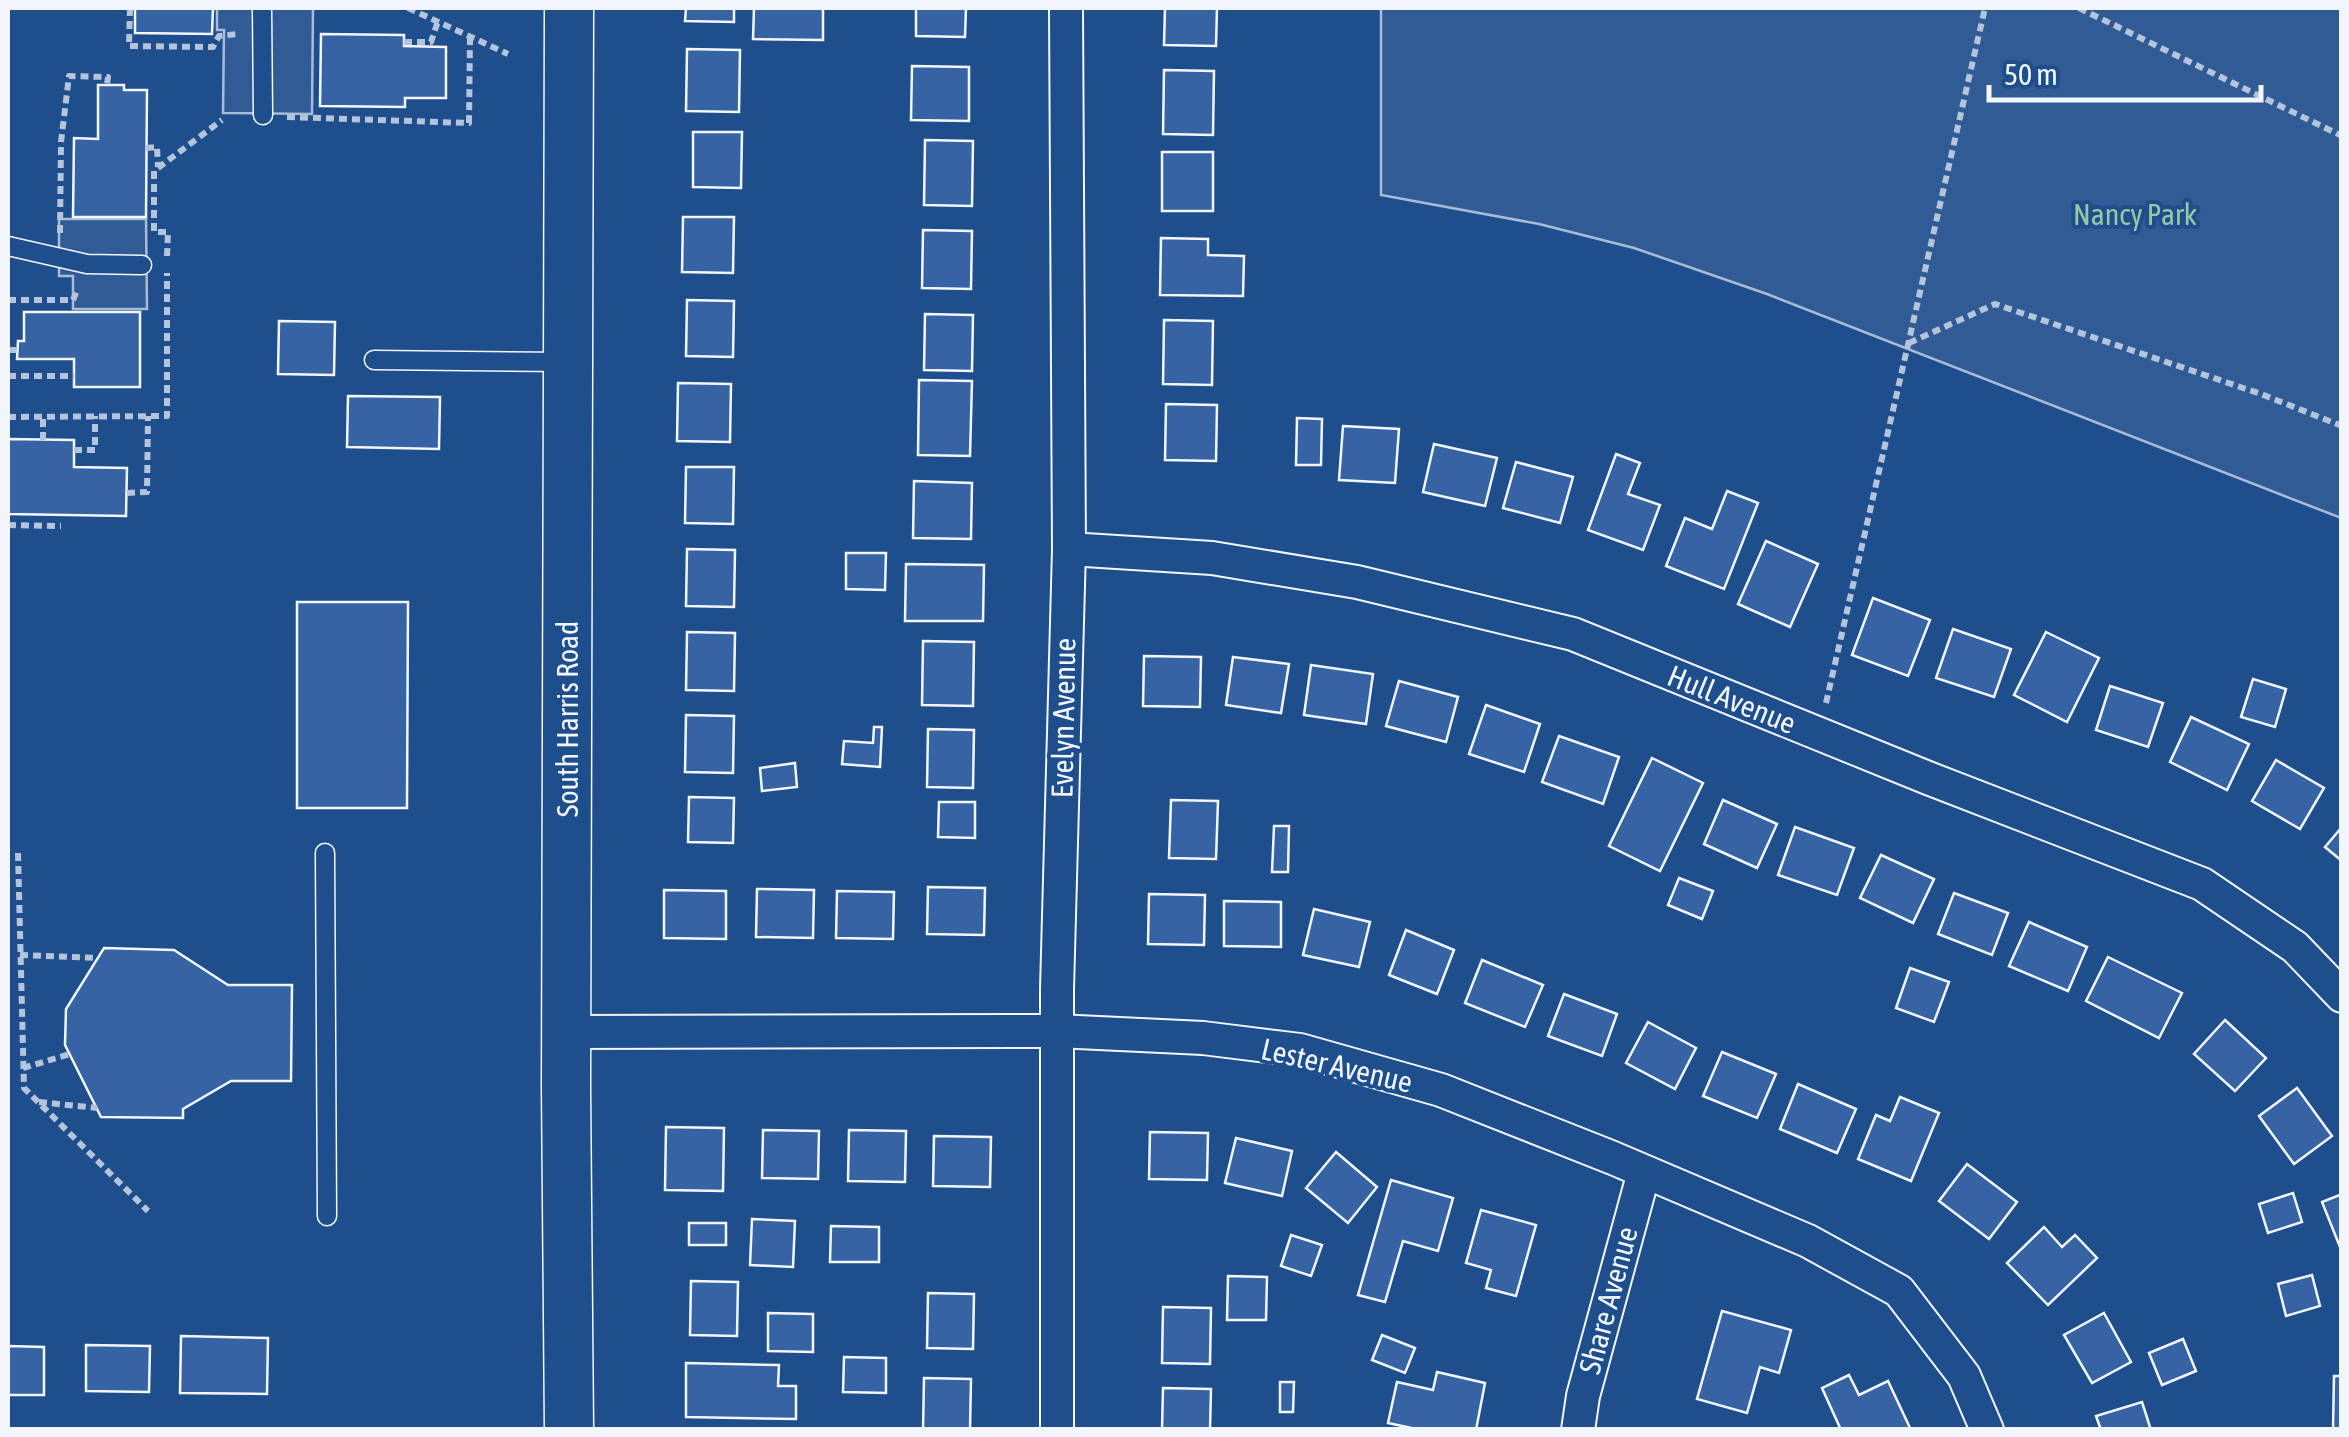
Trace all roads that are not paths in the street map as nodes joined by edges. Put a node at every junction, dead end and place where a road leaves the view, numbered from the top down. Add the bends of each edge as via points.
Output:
1 (262, 8) edge
2 (569, 8) edge
3 (1066, 8) edge
4 (263, 115) road end
5 (8, 246) edge
6 (142, 265) dead end
7 (374, 360) dead end
8 (568, 362) junction
9 (1069, 549) junction
10 (325, 852) dead end
11 (2342, 996) edge
12 (1057, 1031) junction
13 (566, 1032) junction
14 (1644, 1172) junction
15 (327, 1216) dead end
16 (569, 1430) edge
17 (1057, 1430) edge
18 (1578, 1430) edge
19 (1987, 1430) edge

1 - 4 lane
2 - 8 main road, South Harris Road
3 - 9 street, Evelyn Avenue
5 - 6 lane via 87,264
7 - 8 lane
8 - 13 main road, South Harris Road
9 - 11 street, Hull Avenue via 1212,558 1357,582 1572,634 2202,884 2296,947
9 - 12 street, Evelyn Avenue
10 - 15 lane
12 - 13 street, Lester Avenue
12 - 14 street, Lester Avenue via 1300,1050 1441,1090
12 - 17 street, Evelyn Avenue
13 - 16 main road, South Harris Road
14 - 18 street, Share Avenue
14 - 19 street, Lester Avenue via 1808,1241 1899,1290 1964,1376

